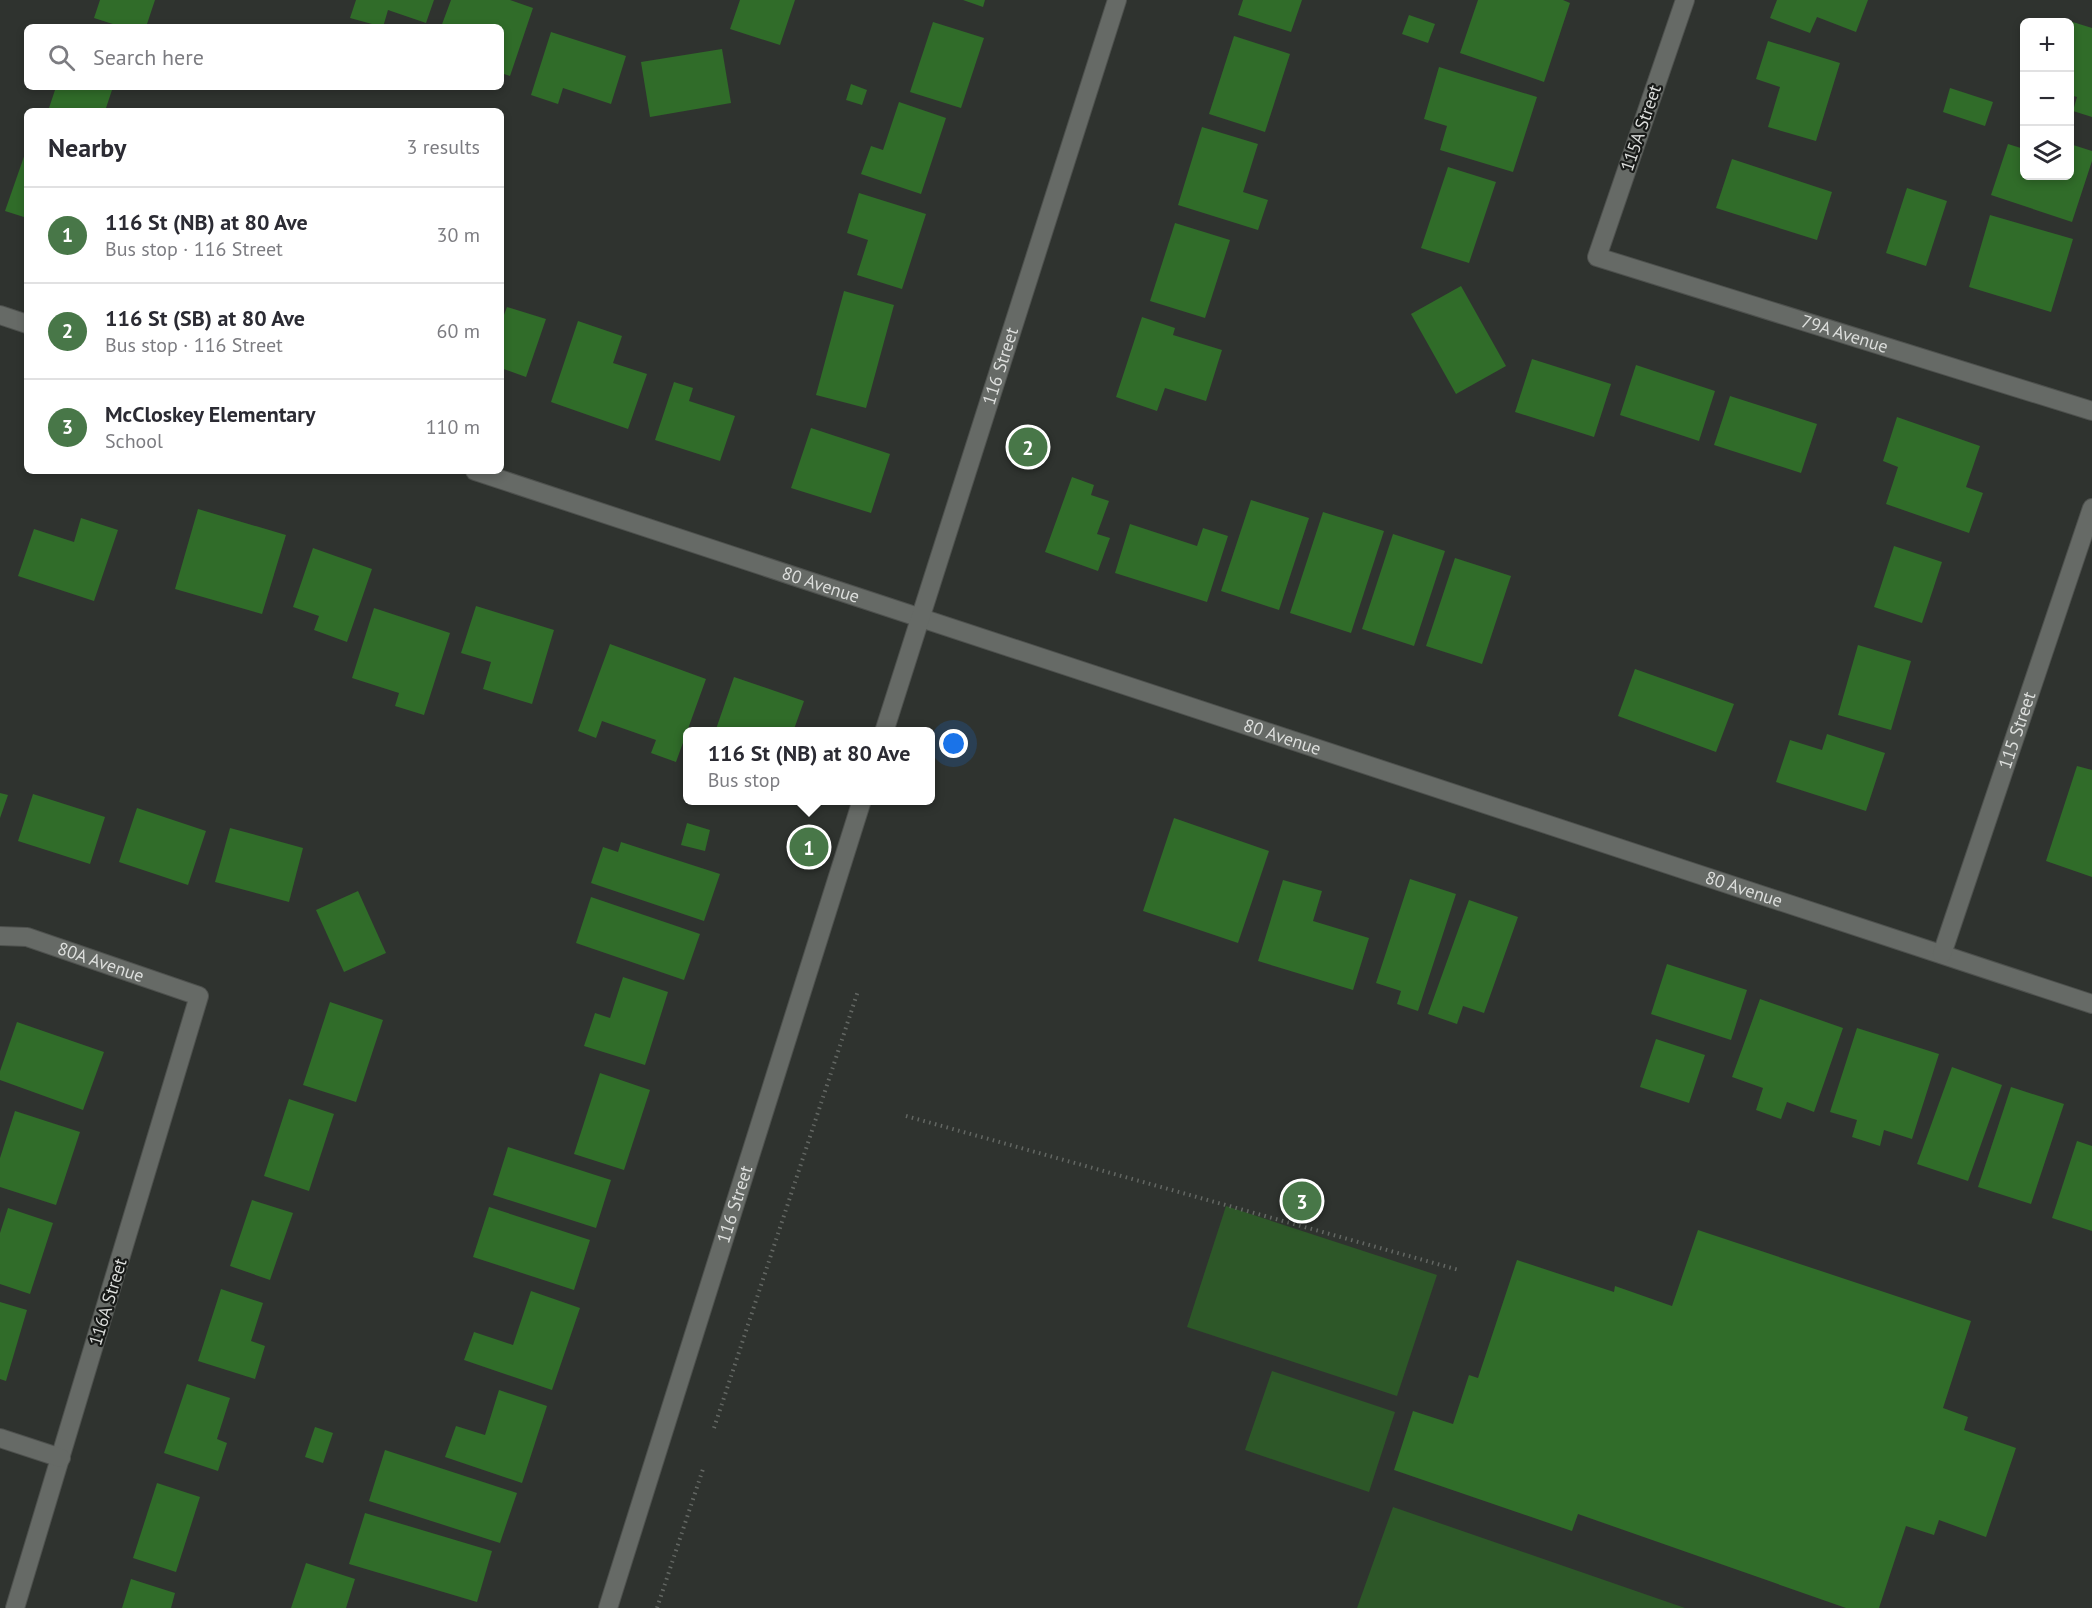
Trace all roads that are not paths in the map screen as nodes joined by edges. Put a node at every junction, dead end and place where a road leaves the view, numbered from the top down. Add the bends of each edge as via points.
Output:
1 (1117, 0) edge
2 (1685, 0) edge
3 (1597, 257) joint
4 (0, 315) edge
5 (24, 323) edge
6 (2092, 411) edge
7 (484, 474) edge
8 (2092, 508) edge
9 (920, 618) junction
10 (886, 727) edge
11 (861, 805) edge
12 (0, 936) edge
13 (1941, 954) junction
14 (199, 996) joint
15 (2092, 1004) edge
16 (0, 1438) edge
17 (61, 1458) junction
18 (15, 1608) edge
19 (608, 1608) edge

1 - 9 street, 116 Street
2 - 3 street, 115A Street
3 - 6 street, 79A Avenue
4 - 5 street
7 - 9 street, 80 Avenue
8 - 13 street, 115 Street
9 - 10 street, 116 Street
9 - 13 street, 80 Avenue
11 - 19 street, 116 Street
12 - 14 street, 80A Avenue via 27,937
13 - 15 street, 80 Avenue
14 - 17 street, 116A Street
16 - 17 street
17 - 18 street, 116A Street

